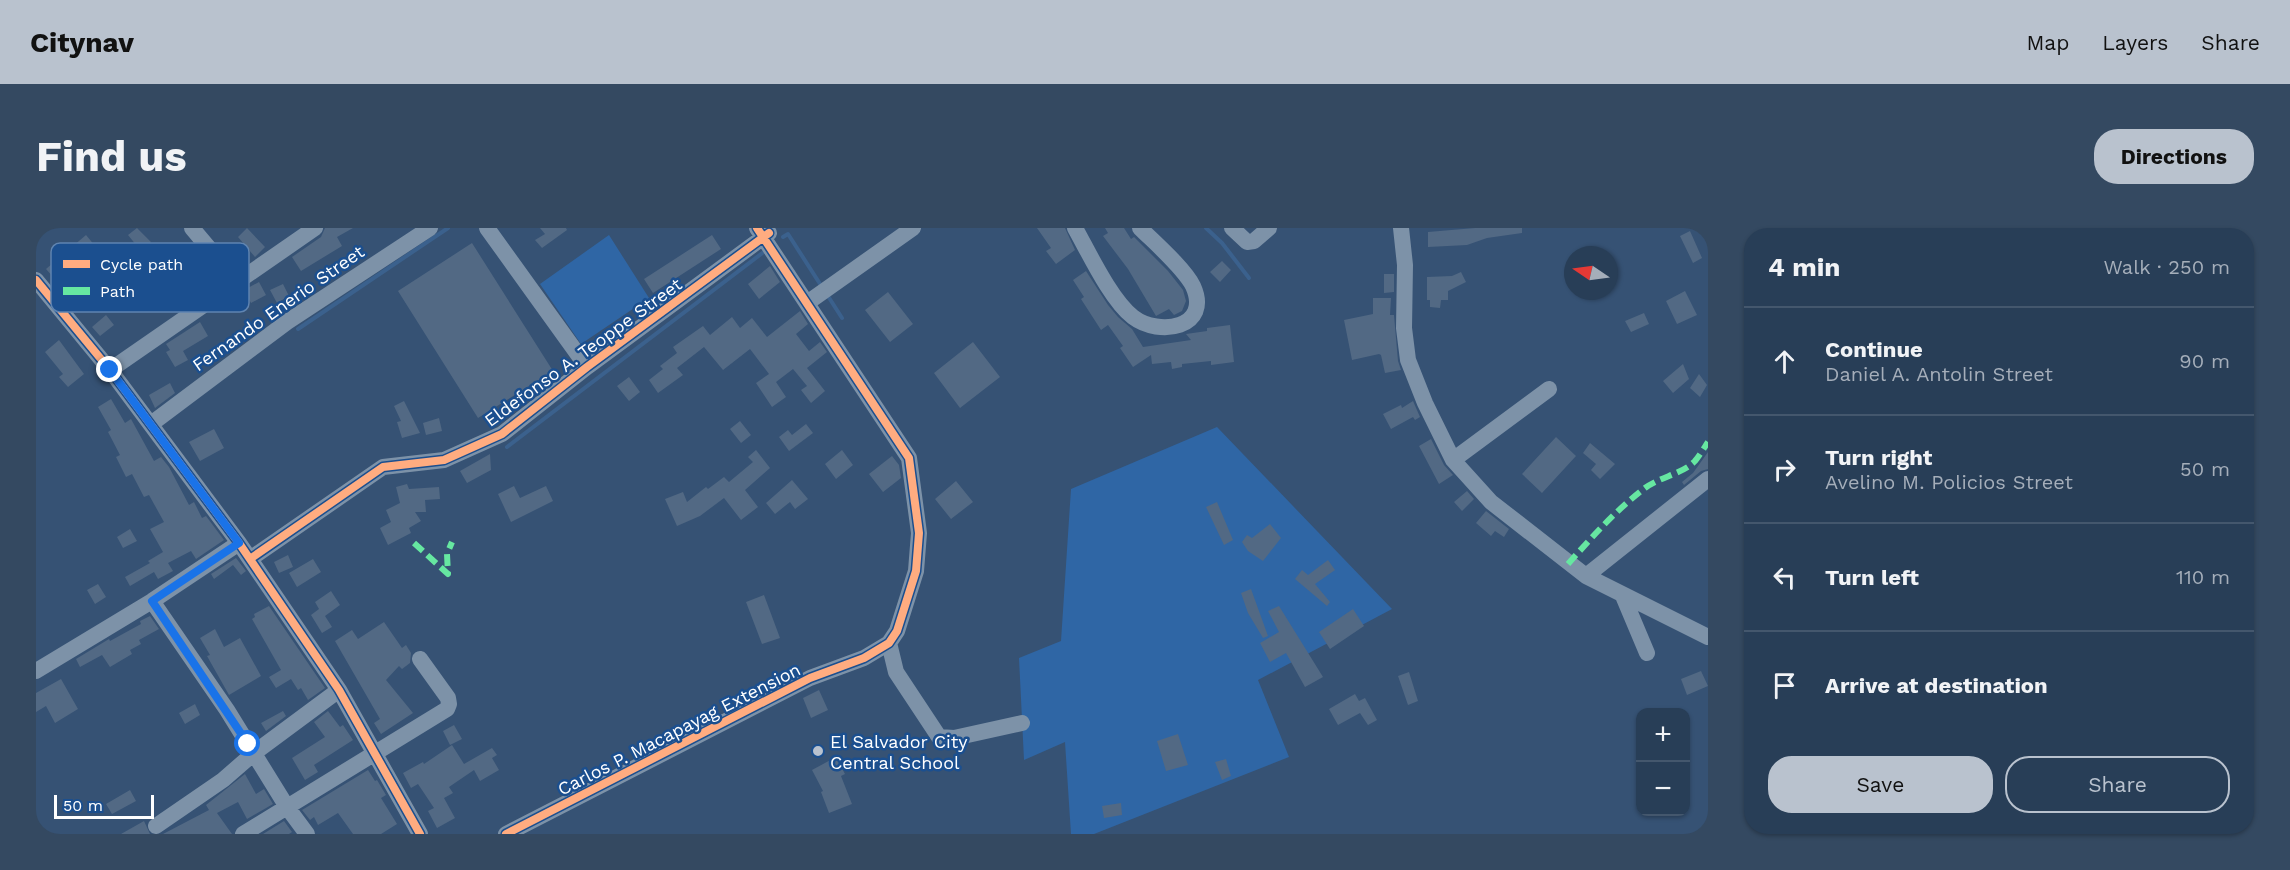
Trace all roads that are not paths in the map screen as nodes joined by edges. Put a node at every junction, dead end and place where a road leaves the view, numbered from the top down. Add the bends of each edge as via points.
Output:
1 (192, 228) edge
2 (315, 228) edge
3 (430, 228) edge
4 (487, 228) edge
5 (912, 228) edge
6 (1075, 228) edge
7 (1140, 228) edge
8 (1232, 228) edge
9 (1269, 228) edge
10 (1401, 228) edge
11 (763, 233) edge
12 (205, 243) edge
13 (249, 274) edge
14 (36, 280) edge
15 (51, 298) edge
16 (807, 303) junction
17 (62, 312) edge
18 (194, 312) edge
19 (587, 367) junction
20 (110, 370) junction
21 (1549, 390) dead end
22 (151, 424) junction
23 (1453, 460) junction
24 (1708, 479) edge
25 (239, 543) junction
26 (250, 559) junction
27 (1586, 576) junction
28 (1623, 596) junction
29 (152, 601) junction
30 (1708, 637) edge
31 (889, 643) junction
32 (1647, 653) dead end
33 (420, 659) dead end
34 (36, 670) edge
35 (339, 690) junction
36 (1022, 723) dead end
37 (376, 752) junction
38 (254, 753) junction
39 (287, 807) junction
40 (155, 824) edge
41 (243, 834) edge
42 (307, 834) edge
43 (420, 834) edge
44 (506, 834) edge

1 - 12 street
2 - 13 street
3 - 22 street, Fernando Enerio Street via 287,322
4 - 19 street
5 - 16 street
6 - 7 street via 1120,305 1141,321 1177,327 1195,312 1192,285
8 - 9 street via 1246,242 1254,241
10 - 23 street via 1408,360
11 - 16 street
11 - 19 street, Eldefonso A. Teoppe Street
14 - 15 street
16 - 31 street via 909,458 919,533 916,571 897,632
17 - 20 street
18 - 20 street
19 - 26 street, Eldefonso A. Teoppe Street via 502,434 444,460 383,467
20 - 22 street
21 - 23 street
22 - 25 street
23 - 27 street via 1491,502
24 - 27 street
25 - 26 street
25 - 29 street
26 - 35 street
27 - 28 street
28 - 30 street
28 - 32 street
29 - 34 street
29 - 38 street
31 - 36 street via 896,672 939,737 954,738
31 - 44 street, Carlos P. Macapayag Extension via 864,658 810,678
33 - 37 street via 448,698 447,709
35 - 37 street
35 - 38 street
37 - 39 street
37 - 43 street
38 - 39 street
38 - 40 street via 223,780
39 - 41 street
39 - 42 street

